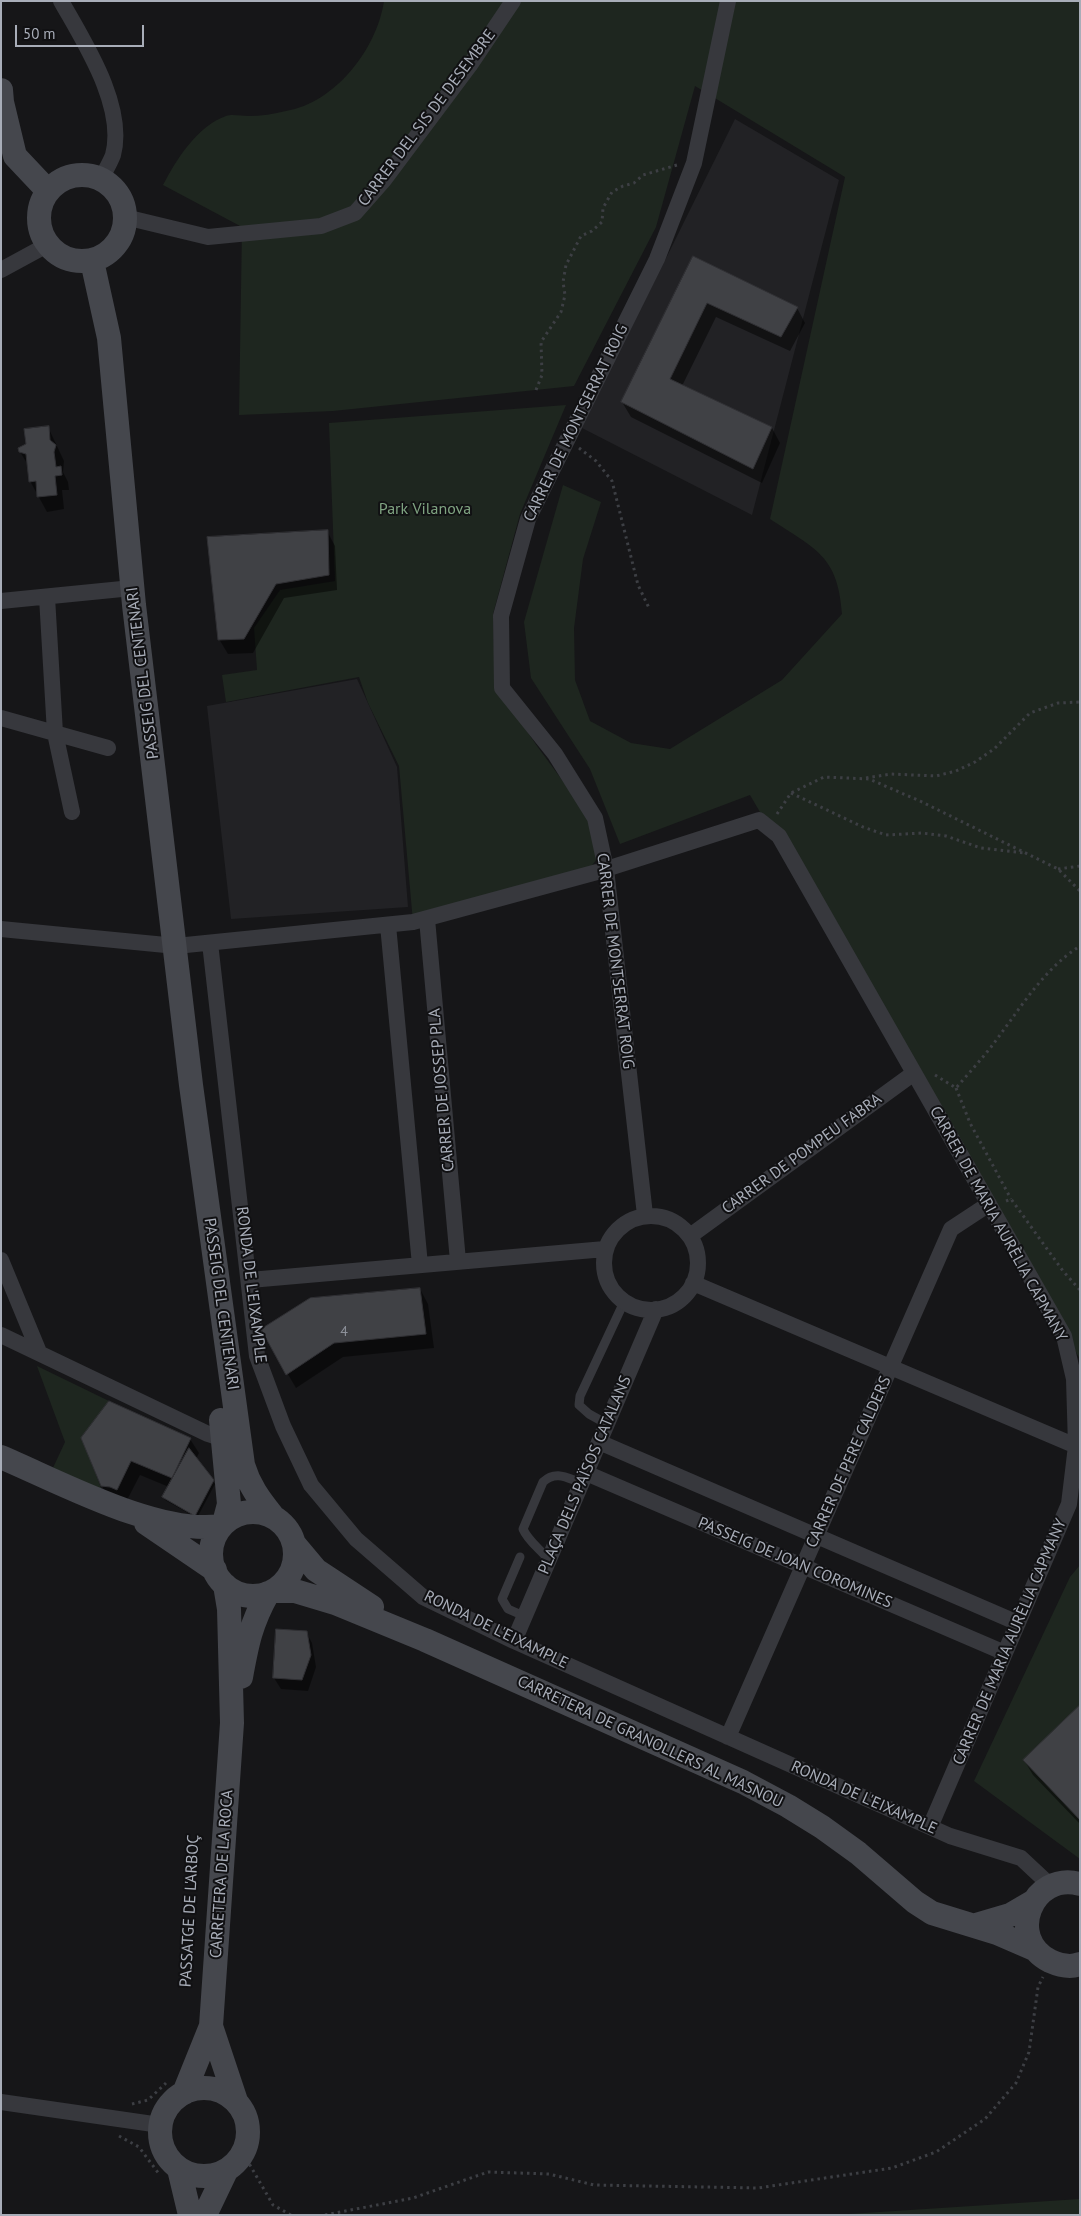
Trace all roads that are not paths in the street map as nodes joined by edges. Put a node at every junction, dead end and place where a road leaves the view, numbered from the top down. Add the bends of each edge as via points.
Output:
1 (61, 1) edge
2 (513, 1) edge
3 (728, 1) edge
4 (1, 90) edge
5 (101, 179) junction
6 (48, 191) junction
7 (126, 217) junction
8 (47, 245) junction
9 (92, 261) junction
10 (1, 270) edge
11 (132, 588) junction
12 (47, 597) junction
13 (1, 601) edge
14 (1, 718) edge
15 (55, 733) junction
16 (108, 748) dead end
17 (72, 812) dead end
18 (606, 869) junction
19 (427, 919) junction
20 (388, 925) junction
21 (1, 929) edge
22 (210, 943) junction
23 (176, 946) junction
24 (914, 1073) junction
25 (191, 1085) junction
26 (989, 1204) junction
27 (645, 1215) junction
28 (690, 1236) junction
29 (605, 1249) junction
30 (1, 1260) edge
31 (458, 1262) junction
32 (420, 1265) junction
33 (250, 1280) junction
34 (693, 1283) junction
35 (624, 1302) junction
36 (656, 1309) junction
37 (1, 1335) edge
38 (39, 1352) junction
39 (891, 1367) junction
40 (607, 1424) junction
41 (223, 1439) junction
42 (599, 1442) junction
43 (1076, 1446) junction
44 (1, 1457) edge
45 (584, 1478) junction
46 (131, 1513) junction
47 (272, 1515) junction
48 (222, 1525) junction
49 (816, 1535) junction
50 (295, 1545) junction
51 (520, 1557) dead end
52 (549, 1560) junction
53 (802, 1566) junction
54 (220, 1578) junction
55 (271, 1592) junction
56 (524, 1616) junction
57 (1018, 1623) junction
58 (415, 1636) junction
59 (514, 1641) junction
60 (1005, 1653) junction
61 (232, 1723) junction
62 (728, 1737) junction
63 (930, 1827) junction
64 (1080, 1884) edge
65 (1043, 1893) junction
66 (976, 1925) junction
67 (1043, 1955) junction
68 (1080, 1964) edge
69 (212, 2026) junction
70 (177, 2086) junction
71 (236, 2101) junction
72 (1, 2102) edge
73 (160, 2126) junction
74 (226, 2171) junction
75 (171, 2175) junction
76 (190, 2215) edge
77 (205, 2215) edge

1 - 5 street via 111,102 113,155
2 - 7 street, CARRER DEL SIS DE DESEMBRE via 453,88 355,214 321,226 208,237
3 - 18 street, CARRER DE MONTSERRAT ROIG via 694,160 657,259 528,519 501,616 502,688 555,754 595,818
4 - 6 street via 15,156
5 - 6 street via 87,175 72,176
5 - 7 street via 121,199
6 - 8 street via 40,204 38,219
7 - 9 street via 117,244 106,255
8 - 9 street via 57,255 71,261
8 - 10 street
9 - 11 street, PASSEIG DEL CENTENARI via 108,338
11 - 12 street
11 - 23 street, PASSEIG DEL CENTENARI
12 - 13 street
12 - 15 street
14 - 15 street
15 - 16 street
15 - 17 street
18 - 19 street
18 - 24 street, CARRER DE MARIA AURÈLIA CAPMANY via 763,823 779,836
18 - 27 street, CARRER DE MONTSERRAT ROIG
19 - 20 street
19 - 31 street, CARRER DE JOSSEP PLA
20 - 22 street
20 - 32 street
21 - 23 street
22 - 23 street
22 - 33 street, RONDA DE L'EIXAMPLE
23 - 25 street, PASSEIG DEL CENTENARI
24 - 26 street, CARRER DE MARIA AURÈLIA CAPMANY
24 - 28 street, CARRER DE POMPEU FABRA
25 - 41 street, PASSEIG DEL CENTENARI via 195,1177
25 - 47 street, PASSEIG DEL CENTENARI via 243,1465 256,1496
26 - 39 street, CARRER DE PERE CALDERS via 951,1229
26 - 43 street, CARRER DE MARIA AURÈLIA CAPMANY via 1064,1336 1074,1379
27 - 28 street via 662,1216 679,1224
27 - 29 street via 616,1230
28 - 34 street via 698,1264
29 - 31 street
29 - 35 street via 603,1265 607,1282
30 - 38 street
31 - 32 street
32 - 33 street
33 - 59 street, RONDA DE L'EIXAMPLE via 257,1356 283,1426 311,1485 356,1539 423,1597
34 - 36 street via 679,1301 664,1309
34 - 39 street
35 - 36 street via 644,1310
35 - 40 lane via 580,1396 579,1405
36 - 40 street, PLAÇA DELS PAÏSOS CATALANS
37 - 38 street
38 - 41 street
39 - 43 street
39 - 49 street, CARRER DE PERE CALDERS
40 - 42 street, PLAÇA DELS PAÏSOS CATALANS
41 - 48 street, PASSEIG DEL CENTENARI via 229,1504
42 - 45 street, PLAÇA DELS PAÏSOS CATALANS
42 - 49 street, PASSEIG DE JOAN COROMINES
43 - 57 street, CARRER DE MARIA AURÈLIA CAPMANY via 1069,1504
44 - 46 street
45 - 52 street, PLAÇA DELS PAÏSOS CATALANS
45 - 52 lane via 556,1474 543,1482 523,1529 527,1538
45 - 53 street, PASSEIG DE JOAN COROMINES
46 - 48 street via 186,1527 205,1529
46 - 54 street
47 - 48 street via 243,1513
47 - 50 street via 286,1528
48 - 54 street via 211,1546
49 - 53 street, CARRER DE PERE CALDERS
49 - 57 street, PASSEIG DE JOAN COROMINES
50 - 55 street via 290,1575
50 - 58 street, CARRETERA DE GRANOLLERS AL MASNOU via 316,1570
51 - 56 lane via 502,1599 508,1609
52 - 56 street, PLAÇA DELS PAÏSOS CATALANS
53 - 60 street, PASSEIG DE JOAN COROMINES
53 - 62 street, CARRER DE PERE CALDERS
54 - 55 street via 239,1594 257,1596
54 - 61 street, CARRETERA DE LA ROCA via 229,1609
55 - 58 street, CARRETERA DE GRANOLLERS AL MASNOU via 294,1591 316,1596
55 - 61 street, CARRETERA DE LA ROCA via 254,1617
56 - 59 street, PLAÇA DELS PAÏSOS CATALANS
57 - 60 street, CARRER DE MARIA AURÈLIA CAPMANY
58 - 66 street, CARRETERA DE GRANOLLERS AL MASNOU via 743,1782 822,1827 924,1907 950,1920
59 - 62 street, RONDA DE L'EIXAMPLE
60 - 63 street, CARRER DE MARIA AURÈLIA CAPMANY
61 - 69 street, CARRETERA DE LA ROCA
62 - 63 street, RONDA DE L'EIXAMPLE
63 - 65 street, RONDA DE L'EIXAMPLE via 1021,1858
64 - 65 street via 1060,1883
65 - 66 street, CARRETERA DE GRANOLLERS AL MASNOU via 1010,1915
65 - 67 street via 1026,1922 1028,1937
66 - 67 street, CARRETERA DE GRANOLLERS AL MASNOU via 1016,1939
67 - 68 street via 1061,1966
69 - 70 street, CARRETERA DE LA ROCA
69 - 71 street, CARRETERA DE LA ROCA
70 - 71 street via 212,2088
70 - 73 street
71 - 74 street via 244,2113 248,2140 236,2163
72 - 73 street
73 - 75 street via 160,2138 170,2161
74 - 75 street via 203,2177
74 - 77 street
75 - 76 street

